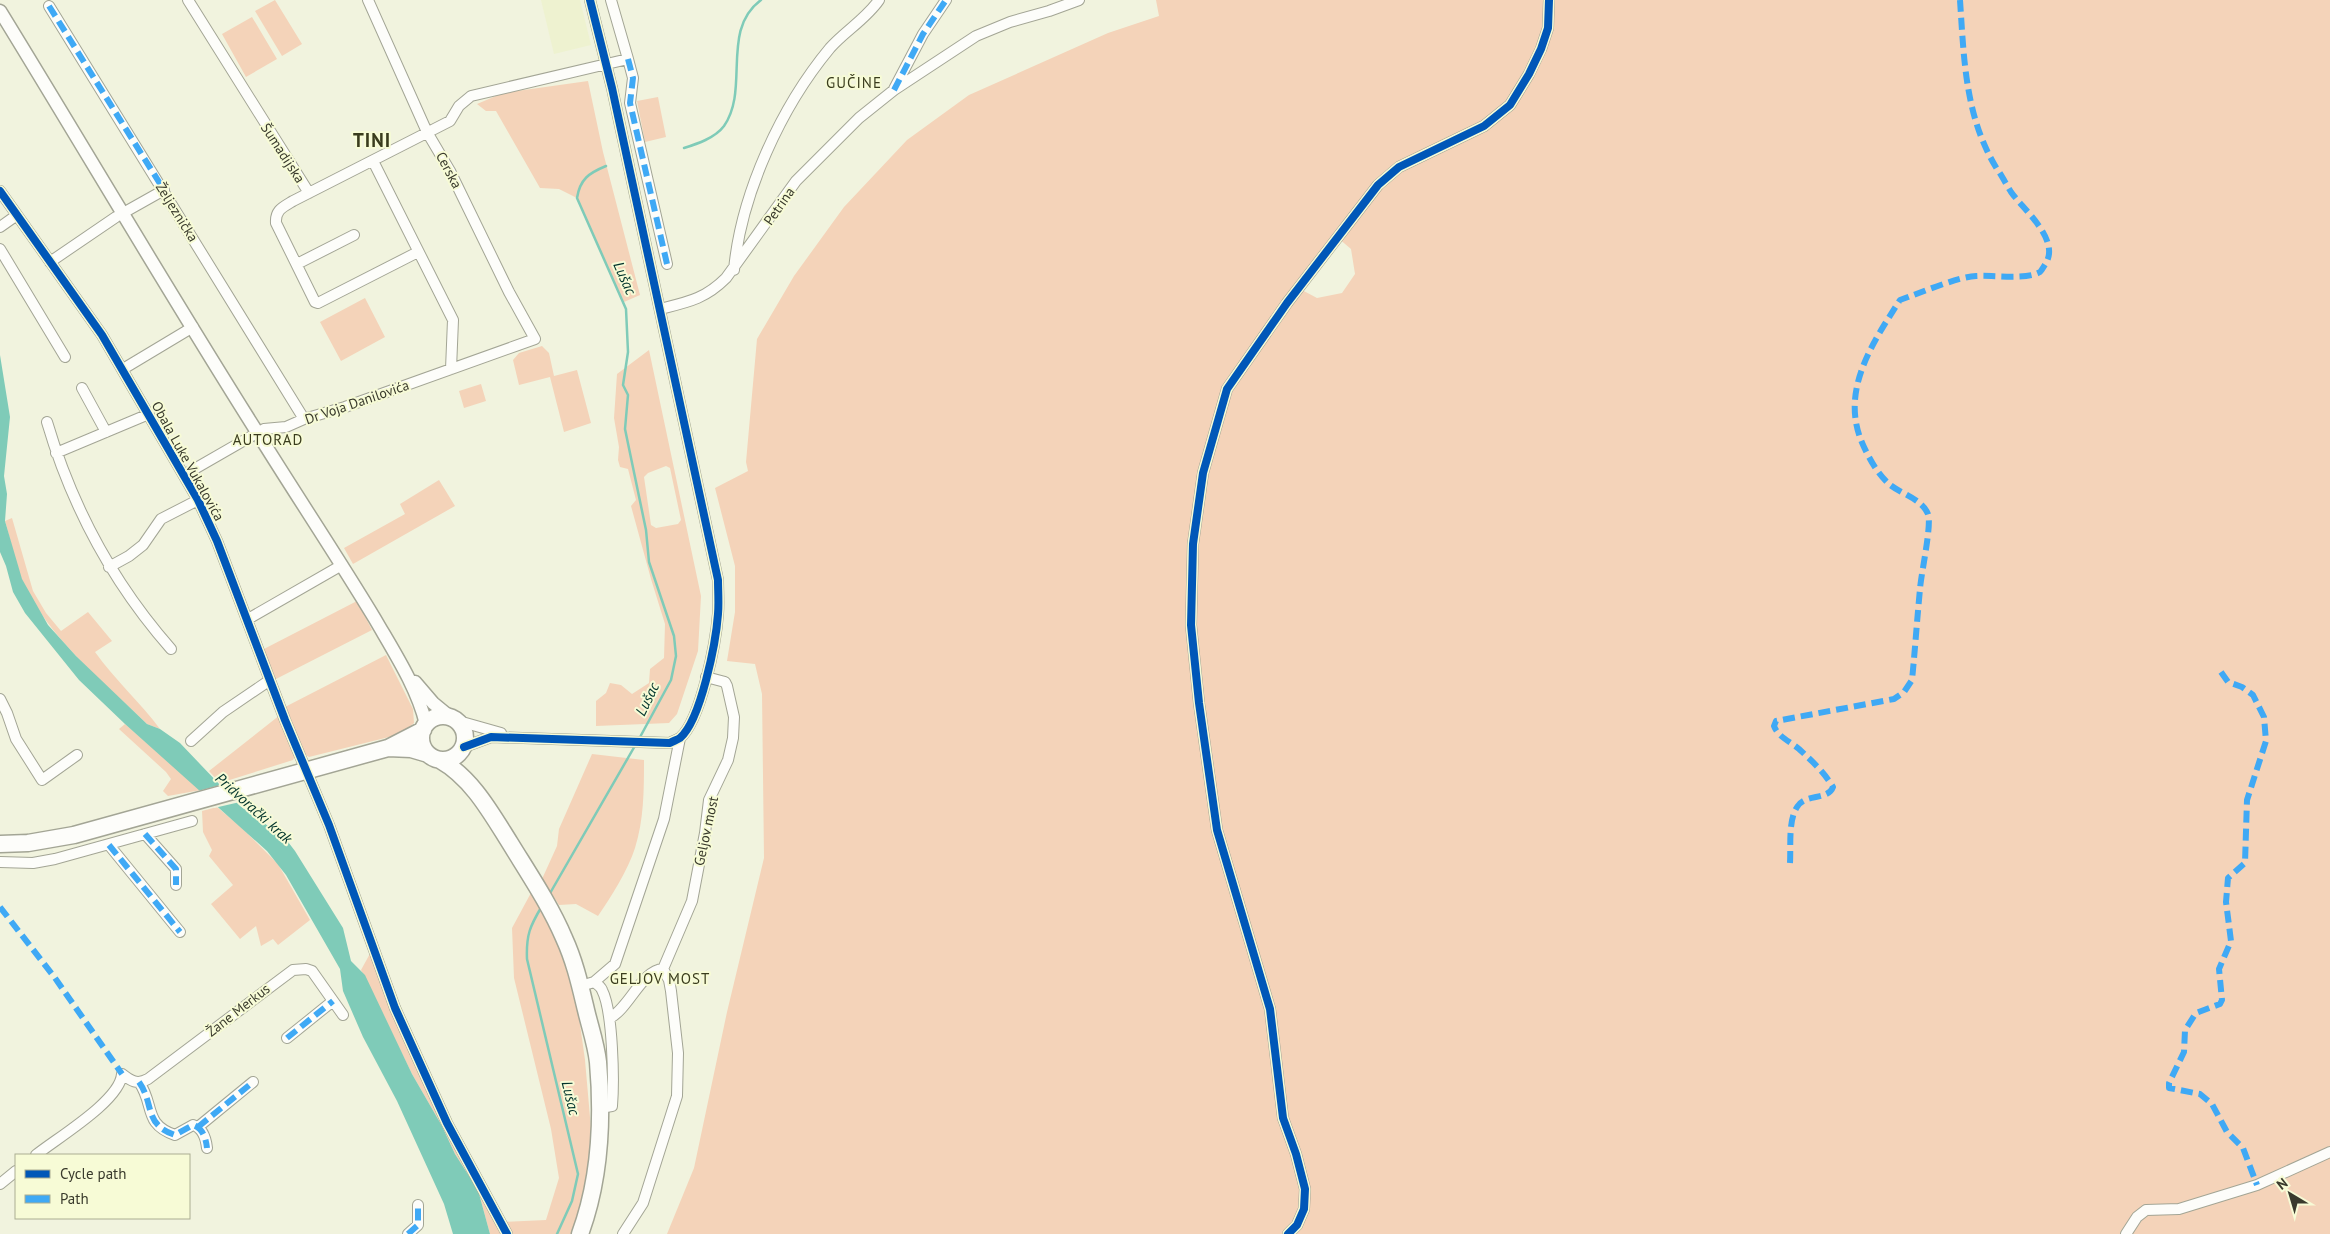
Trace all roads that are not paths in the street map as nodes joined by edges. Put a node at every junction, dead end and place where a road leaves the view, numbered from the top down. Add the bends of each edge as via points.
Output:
1 (188, 0) edge
2 (368, 0) edge
3 (590, 0) edge
4 (611, 0) edge
5 (879, 0) edge
6 (946, 0) edge
7 (1079, 0) edge
8 (1549, 0) edge
9 (49, 6) dead end
10 (0, 11) edge
11 (628, 59) junction
12 (606, 65) junction
13 (894, 90) junction
14 (428, 132) junction
15 (373, 161) junction
16 (164, 190) junction
17 (0, 191) edge
18 (309, 193) junction
19 (123, 213) junction
20 (17, 215) junction
21 (0, 227) edge
22 (354, 235) dead end
23 (0, 249) edge
24 (418, 252) junction
25 (50, 262) junction
26 (297, 264) junction
27 (667, 264) dead end
28 (734, 271) junction
29 (660, 309) junction
30 (193, 327) junction
31 (535, 338) joint
32 (65, 357) dead end
33 (123, 369) junction
34 (451, 369) junction
35 (82, 388) dead end
36 (149, 414) junction
37 (304, 419) junction
38 (47, 422) dead end
39 (106, 432) junction
40 (257, 433) junction
41 (56, 453) junction
42 (184, 475) junction
43 (198, 500) junction
44 (342, 565) junction
45 (109, 567) junction
46 (248, 619) junction
47 (171, 649) dead end
48 (400, 662) junction
49 (706, 677) junction
50 (270, 680) junction
51 (0, 699) edge
52 (453, 718) junction
53 (425, 727) junction
54 (516, 737) junction
55 (680, 738) junction
56 (191, 741) dead end
57 (388, 748) junction
58 (462, 750) junction
59 (77, 755) dead end
60 (434, 757) junction
61 (306, 770) junction
62 (480, 797) junction
63 (192, 821) dead end
64 (145, 834) junction
65 (0, 844) edge
66 (109, 845) junction
67 (0, 862) edge
68 (176, 885) dead end
69 (180, 932) dead end
70 (663, 969) junction
71 (587, 984) junction
72 (333, 1001) junction
73 (343, 1015) dead end
74 (610, 1018) junction
75 (287, 1038) dead end
76 (138, 1082) junction
77 (253, 1082) dead end
78 (600, 1108) junction
79 (198, 1127) junction
80 (207, 1148) dead end
81 (2330, 1152) edge
82 (37, 1154) edge
83 (15, 1172) edge
84 (0, 1184) edge
85 (418, 1206) dead end
86 (408, 1234) edge
87 (506, 1234) edge
88 (580, 1234) edge
89 (624, 1234) edge
90 (1288, 1234) edge
91 (2126, 1234) edge

1 - 18 street, Šumadijska
2 - 14 street, Cerska
3 - 12 street
4 - 11 street
5 - 28 street via 832,46 811,72 790,107 749,202 738,239
6 - 13 street, Petrina via 922,34
7 - 13 street, Petrina via 976,36
8 - 90 street via 1548,28 1541,50 1510,105 1484,126 1399,167 1378,185 1287,303 1227,389 1203,473 1193,544 1192,616 1199,703 1217,830 1270,1009 1283,1118 1305,1189 1304,1209 1297,1225
9 - 16 street, Željeznička
10 - 19 street
11 - 12 street
11 - 27 street via 633,78 630,103
12 - 14 street via 471,96 459,106 450,121
12 - 29 street
13 - 28 street, Petrina via 859,118 796,181
14 - 15 street
14 - 31 street, Cerska
15 - 18 street
15 - 24 street
16 - 19 street
16 - 37 street, Željeznička
17 - 20 street, Obala Luke Vukalovića
18 - 26 street, Šumadijska via 279,209 275,215
19 - 25 street
19 - 30 street
20 - 21 street
20 - 25 street, Obala Luke Vukalovića
22 - 26 street
23 - 32 street
24 - 26 street, Šumadijska via 318,303
24 - 34 street via 453,320
25 - 33 street, Obala Luke Vukalovića
28 - 29 street, Petrina via 698,300
29 - 49 street via 718,580 718,612
30 - 33 street
30 - 40 street
31 - 34 street, Dr Voja Danilovića
33 - 36 street, Obala Luke Vukalovića
34 - 37 street, Dr Voja Danilovića
35 - 39 street
36 - 39 street, Obala Luke Vukalovića
36 - 42 street, Obala Luke Vukalovića
37 - 40 street, Dr Voja Danilovića via 286,427
38 - 41 street
39 - 41 street, Obala Luke Vukalovića
40 - 42 street, Dr Voja Danilovića
40 - 44 street
41 - 45 street via 88,529
42 - 43 street, Obala Luke Vukalovića
43 - 45 street, Obala Luke Vukalovića via 161,519 143,545
43 - 46 street, Obala Luke Vukalovića
44 - 46 street
44 - 48 street
45 - 47 street via 138,610
46 - 50 street, Obala Luke Vukalovića
48 - 52 street via 424,693
48 - 53 street via 421,706
49 - 55 street via 688,727
49 - 70 street, Geljov most via 725,682 727,686 734,717 733,738 728,760 709,800 692,901
50 - 56 street via 223,712
50 - 61 street, Obala Luke Vukalovića
51 - 59 street via 16,739 42,780
52 - 53 main road via 437,717
52 - 54 street
52 - 58 main road via 464,731
53 - 57 main road
53 - 60 main road via 422,743
54 - 55 street via 670,743
54 - 58 street via 489,737
55 - 71 street via 664,818 615,964
57 - 60 main road via 411,749
57 - 61 main road
58 - 60 main road via 447,760
58 - 62 main road
60 - 62 main road via 458,773
61 - 65 main road via 60,838
61 - 87 street, Obala Luke Vukalovića via 395,1008 447,1123
62 - 71 main road via 550,909
63 - 64 street
64 - 66 street
64 - 68 street via 176,869
66 - 67 street via 33,863
66 - 69 street
70 - 74 street via 651,974 623,1008
70 - 89 street via 671,991 678,1053 677,1096 643,1203
71 - 74 street via 602,989
71 - 78 main road via 598,1062
72 - 73 street, Žane Merkus
72 - 75 street
72 - 76 street, Žane Merkus via 312,971 293,970 148,1080
74 - 78 street via 614,1083 612,1106
76 - 79 street via 146,1092 154,1122 164,1131 174,1135 194,1125
76 - 82 street via 122,1074 122,1082 106,1101
77 - 79 street
78 - 88 main road via 595,1172 588,1212
79 - 80 street
81 - 91 street via 2257,1185 2179,1209 2146,1210
83 - 84 street
85 - 86 street via 418,1224

